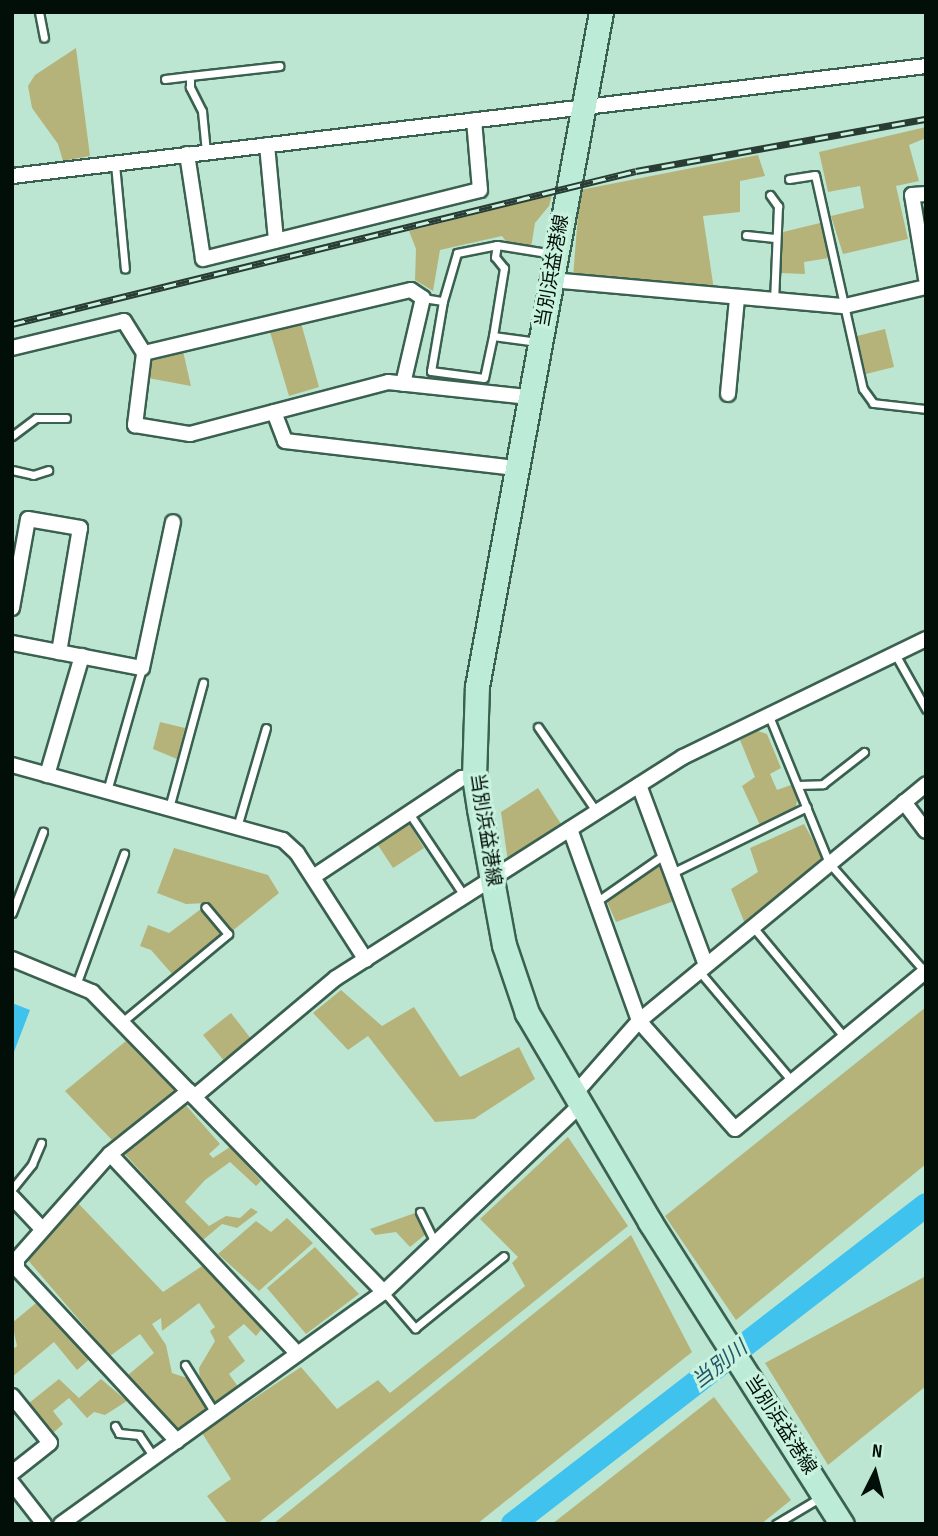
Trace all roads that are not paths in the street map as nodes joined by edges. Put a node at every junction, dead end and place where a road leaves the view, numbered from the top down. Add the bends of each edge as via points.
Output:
1 (39, 12) edge
2 (601, 12) edge
3 (44, 38) dead end
4 (279, 66) dead end
5 (926, 66) edge
6 (190, 76) junction
7 (165, 79) dead end
8 (584, 106) junction
9 (474, 120) junction
10 (267, 145) junction
11 (206, 152) junction
12 (187, 154) junction
13 (115, 163) junction
14 (12, 176) edge
15 (789, 179) dead end
16 (926, 194) edge
17 (770, 195) dead end
18 (746, 235) dead end
19 (775, 239) junction
20 (276, 241) junction
21 (497, 245) junction
22 (556, 254) junction
23 (125, 269) dead end
24 (926, 279) edge
25 (551, 280) junction
26 (926, 287) edge
27 (423, 298) junction
28 (737, 298) junction
29 (443, 301) junction
30 (774, 301) junction
31 (845, 306) junction
32 (493, 336) junction
33 (540, 343) junction
34 (12, 348) edge
35 (144, 353) junction
36 (403, 384) junction
37 (728, 394) dead end
38 (529, 397) junction
39 (926, 409) edge
40 (274, 412) junction
41 (66, 418) dead end
42 (12, 436) edge
43 (516, 468) junction
44 (12, 470) edge
45 (48, 470) dead end
46 (173, 522) dead end
47 (12, 608) edge
48 (926, 639) edge
49 (12, 643) edge
50 (58, 652) junction
51 (895, 654) junction
52 (82, 656) junction
53 (142, 668) junction
54 (203, 683) dead end
55 (926, 709) edge
56 (769, 715) junction
57 (538, 727) dead end
58 (266, 728) dead end
59 (864, 752) dead end
60 (12, 765) edge
61 (47, 775) junction
62 (474, 777) junction
63 (926, 784) edge
64 (639, 785) junction
65 (798, 785) junction
66 (107, 791) junction
67 (904, 802) junction
68 (807, 807) junction
69 (169, 808) junction
70 (597, 812) junction
71 (409, 813) junction
72 (237, 827) junction
73 (570, 829) junction
74 (926, 831) edge
75 (43, 832) dead end
76 (124, 854) dead end
77 (665, 854) junction
78 (830, 863) junction
79 (671, 873) junction
80 (313, 877) junction
81 (493, 879) junction
82 (466, 897) junction
83 (596, 902) junction
84 (205, 906) dead end
85 (12, 913) edge
86 (753, 926) junction
87 (12, 959) edge
88 (366, 960) junction
89 (703, 968) junction
90 (925, 972) edge
91 (76, 985) junction
92 (639, 1021) junction
93 (122, 1022) junction
94 (845, 1038) junction
95 (793, 1082) junction
96 (191, 1094) junction
97 (576, 1101) junction
98 (41, 1143) dead end
99 (110, 1154) junction
100 (12, 1189) edge
101 (12, 1197) edge
102 (420, 1212) dead end
103 (42, 1229) junction
104 (435, 1244) junction
105 (504, 1256) dead end
106 (384, 1292) junction
107 (298, 1354) junction
108 (185, 1365) dead end
109 (12, 1396) edge
110 (215, 1413) junction
111 (115, 1426) dead end
112 (177, 1441) junction
113 (154, 1457) junction
114 (12, 1473) edge
115 (12, 1483) edge
116 (822, 1491) junction
117 (44, 1524) edge
118 (61, 1524) edge
119 (776, 1524) edge
120 (842, 1524) edge

1 - 3 lane
2 - 8 main road, 当別浜益港線
4 - 6 lane
5 - 8 street
6 - 7 lane
6 - 11 lane via 190,87 202,111
8 - 9 street
8 - 22 main road, 当別浜益港線
9 - 10 street
9 - 20 street via 480,190
10 - 11 street
10 - 20 street
11 - 12 street
12 - 13 street
12 - 20 street via 203,259
13 - 14 street
13 - 23 lane
15 - 31 lane via 815,175
16 - 24 street via 912,195
17 - 19 lane via 778,206
18 - 19 lane
19 - 30 lane
21 - 22 lane
21 - 29 lane via 457,253
21 - 32 lane via 495,257 504,268
22 - 25 main road, 当別浜益港線
25 - 28 street
25 - 33 main road, 当別浜益港線
26 - 31 street
27 - 29 lane
27 - 35 street via 411,290 400,290
27 - 36 street
28 - 30 street
28 - 37 street
29 - 32 lane via 431,371 484,378
30 - 31 street
31 - 39 lane via 863,389 873,403
32 - 33 lane
33 - 38 main road, 当別浜益港線
34 - 35 street via 124,321
35 - 40 street via 135,425 190,434
36 - 38 street
36 - 40 street via 387,382
38 - 43 main road, 当別浜益港線
40 - 43 street via 285,441
41 - 42 lane via 36,418
43 - 62 main road, 当別浜益港線 via 477,686
44 - 45 lane via 33,475
46 - 53 street
47 - 50 street via 28,519 80,528
48 - 51 street
49 - 50 street
50 - 52 street
51 - 55 lane
51 - 56 street
52 - 53 street
52 - 61 street
53 - 66 lane
54 - 69 lane
56 - 64 street via 683,757
56 - 65 lane
57 - 70 lane
58 - 72 lane
59 - 65 lane via 823,784
60 - 61 street
61 - 66 street
62 - 71 street via 462,778
62 - 81 main road, 当別浜益港線
63 - 67 street
64 - 70 street
64 - 77 street
65 - 68 lane
66 - 69 street
67 - 74 street
67 - 78 street
68 - 78 lane
68 - 79 lane
69 - 72 street
70 - 73 street
71 - 80 street
71 - 82 lane
72 - 80 street via 282,840
73 - 81 street
73 - 83 street
75 - 85 lane
76 - 91 lane
77 - 79 street
77 - 83 lane
78 - 86 street
78 - 90 lane
79 - 89 street
80 - 88 street
81 - 82 street
81 - 97 main road, 当別浜益港線 via 504,945 527,1013
82 - 88 street
83 - 92 street
84 - 93 lane via 228,934
86 - 89 street
86 - 94 lane
87 - 91 street
88 - 96 street via 336,978
89 - 92 street
89 - 95 lane
90 - 94 street
91 - 93 street via 92,992
92 - 95 street via 736,1129
92 - 97 street
93 - 96 street
94 - 95 street
96 - 99 street
96 - 106 street
97 - 104 street
97 - 116 main road, 当別浜益港線
98 - 100 lane via 32,1164
99 - 103 street
99 - 107 street
101 - 103 street
102 - 104 lane
103 - 112 street via 17,1259 17,1269
104 - 106 street
105 - 106 lane via 415,1328
106 - 107 street
107 - 110 street
108 - 110 lane
109 - 114 street via 50,1443
110 - 112 street
111 - 113 lane via 118,1433 139,1435
112 - 113 street
113 - 118 street
115 - 117 street
116 - 119 lane
116 - 120 main road, 当別浜益港線

